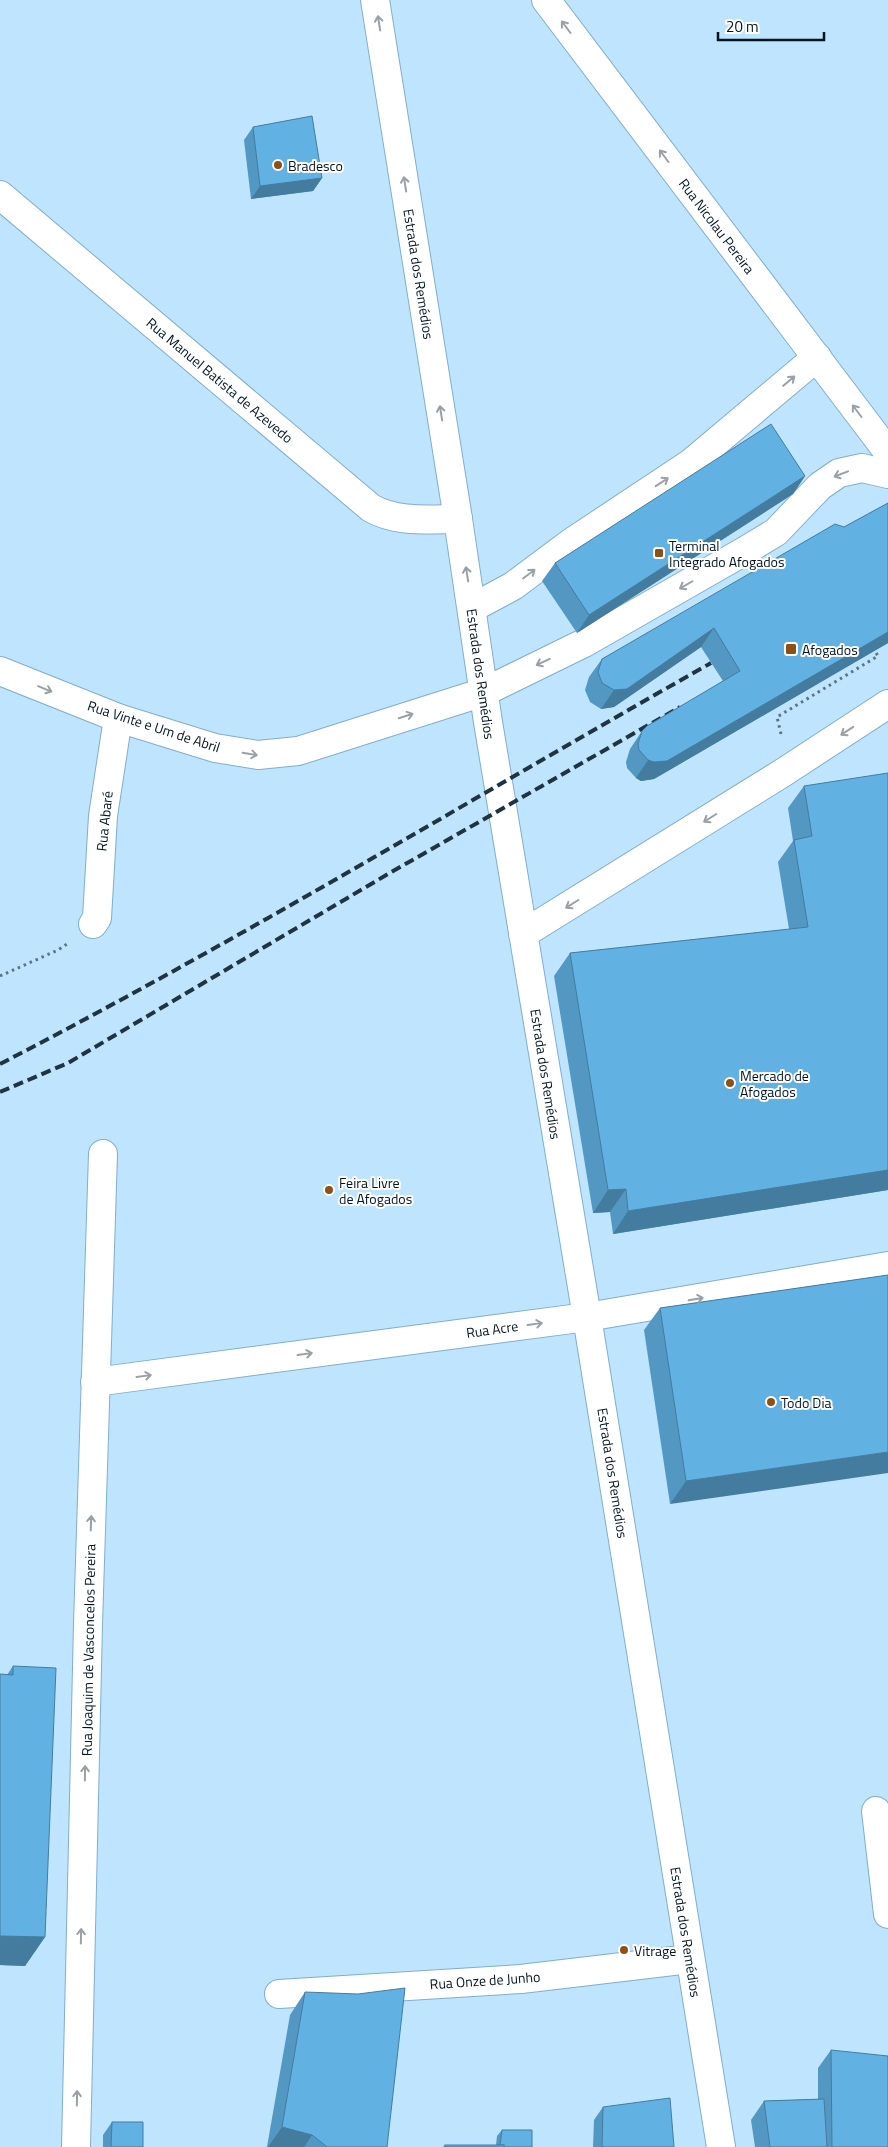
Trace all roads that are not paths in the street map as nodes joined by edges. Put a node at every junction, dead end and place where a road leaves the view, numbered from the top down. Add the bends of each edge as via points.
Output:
1 (375, 0) edge
2 (546, 0) edge
3 (0, 196) edge
4 (817, 357) junction
5 (737, 425) junction
6 (765, 431) edge
7 (888, 452) edge
8 (797, 469) edge
9 (888, 474) edge
10 (797, 508) junction
11 (458, 519) junction
12 (472, 608) junction
13 (0, 670) edge
14 (484, 692) junction
15 (888, 704) edge
16 (118, 718) junction
17 (93, 924) road end
18 (523, 934) junction
19 (103, 1154) dead end
20 (888, 1266) edge
21 (587, 1317) junction
22 (95, 1382) junction
23 (876, 1812) dead end
24 (888, 1914) edge
25 (690, 1959) junction
26 (279, 1994) dead end
27 (76, 2147) edge
28 (721, 2147) edge

11 -> 1 street, Estrada dos Remédios
4 -> 2 street, Rua Nicolau Pereira
3 - 11 street, Rua Manuel Batista de Azevedo via 371,508 384,516
5 -> 4 street
7 -> 4 street, Rua Nicolau Pereira
5 - 6 street via 757,426
12 -> 5 street via 512,586 691,463
8 - 10 street via 800,486
9 -> 10 street, Rua Vinte e Um de Abril via 862,468 839,473
10 -> 14 street, Rua Vinte e Um de Abril via 776,532 743,552 584,643
12 -> 11 street, Estrada dos Remédios
12 - 14 street, Estrada dos Remédios
13 -> 16 street, Rua Vinte e Um de Abril
16 -> 14 street, Rua Vinte e Um de Abril via 215,748 266,755 298,751
14 - 18 street, Estrada dos Remédios
15 -> 18 street
16 - 17 street, Rua Abaré via 103,816 97,918
18 - 21 street, Estrada dos Remédios
19 - 22 street, Rua Joaquim de Vasconcelos Pereira
21 -> 20 street, Rua Acre
22 -> 21 street, Rua Acre
21 - 25 street, Estrada dos Remédios
27 -> 22 street, Rua Joaquim de Vasconcelos Pereira
23 - 24 street
25 - 26 street, Rua Onze de Junho via 521,1978
25 - 28 street, Estrada dos Remédios

